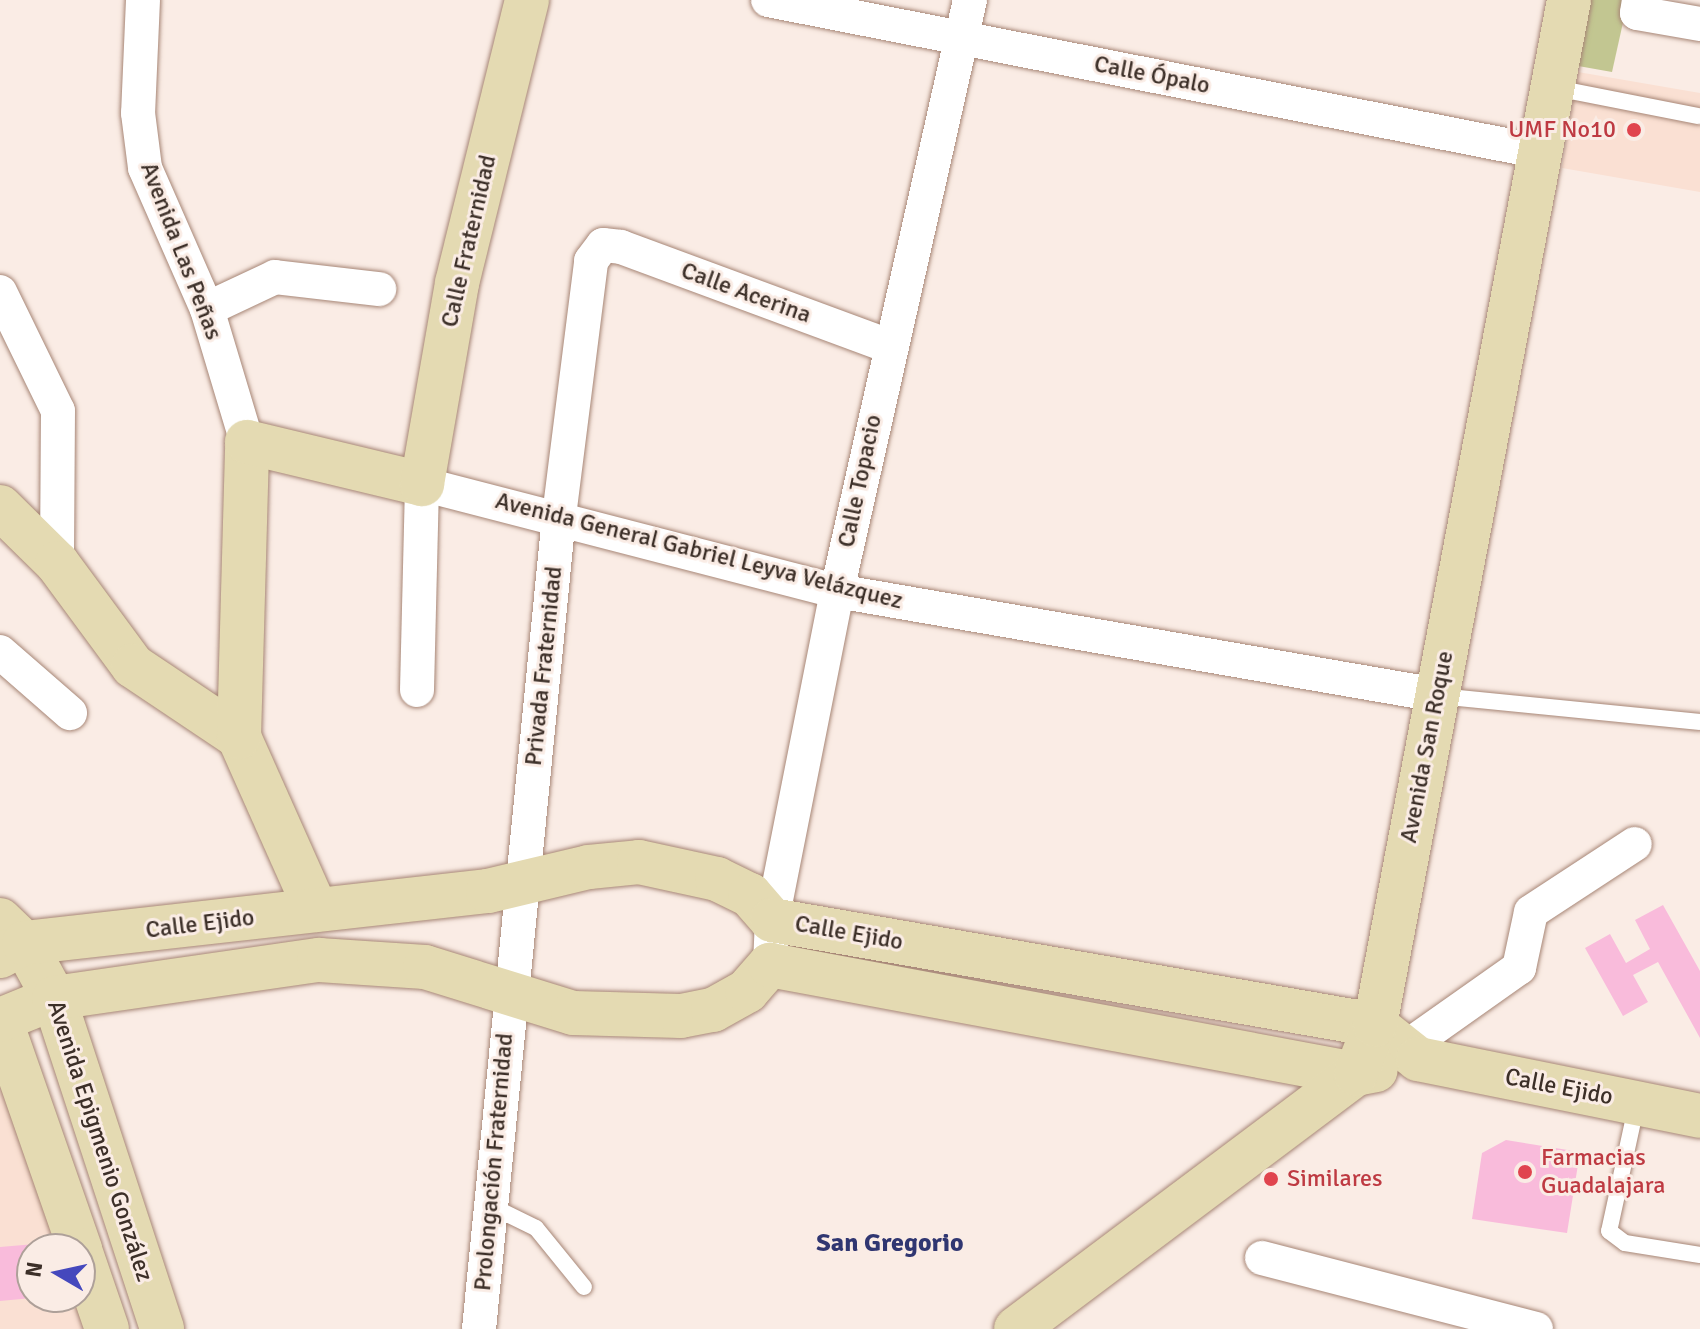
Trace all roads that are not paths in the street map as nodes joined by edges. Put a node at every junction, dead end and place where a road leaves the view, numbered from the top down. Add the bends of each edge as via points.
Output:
1 (143, 0) edge
2 (527, 0) edge
3 (768, 0) edge
4 (970, 0) edge
5 (1569, 0) edge
6 (814, 3) edge
7 (1638, 6) edge
8 (1700, 24) edge
9 (962, 37) junction
10 (1549, 87) junction
11 (1698, 116) edge
12 (1536, 151) junction
13 (603, 245) joint
14 (379, 289) dead end
15 (0, 292) edge
16 (207, 309) junction
17 (888, 346) junction
18 (247, 442) junction
19 (422, 484) junction
20 (0, 507) edge
21 (559, 516) junction
22 (57, 563) junction
23 (837, 591) junction
24 (2, 655) edge
25 (417, 690) dead end
26 (1437, 695) junction
27 (70, 713) dead end
28 (1700, 722) edge
29 (239, 737) junction
30 (1635, 844) dead end
31 (522, 885) junction
32 (316, 910) junction
33 (772, 920) junction
34 (8, 940) edge
35 (770, 965) junction
36 (510, 994) junction
37 (54, 998) junction
38 (0, 1019) edge
39 (1399, 1044) junction
40 (1356, 1074) junction
41 (1637, 1102) junction
42 (1700, 1116) edge
43 (490, 1206) junction
44 (74, 1233) edge
45 (1700, 1255) edge
46 (1262, 1258) dead end
47 (584, 1287) dead end
48 (96, 1297) edge
49 (1530, 1328) edge
50 (107, 1329) edge
51 (162, 1329) edge
52 (479, 1329) edge
53 (1016, 1329) edge

1 - 16 street, Avenida Las Peñas via 138,113 145,168
2 - 19 street, Calle Fraternidad via 457,283
3 - 6 street, Calle Ópalo
4 - 9 street, Calle Topacio
5 - 10 street, Avenida San Roque
6 - 9 street, Calle Ópalo
7 - 8 street
9 - 12 street, Calle Ópalo
9 - 17 street, Calle Topacio
10 - 11 lane
10 - 12 street, Avenida San Roque
12 - 26 street, Avenida San Roque
13 - 17 street, Calle Acerina via 621,247
13 - 21 street, Privada Fraternidad via 591,261
14 - 16 street via 275,277
15 - 22 street via 58,411
16 - 18 street, Avenida Las Peñas
17 - 23 street, Calle Topacio
18 - 19 street, Avenida General Gabriel Leyva Velázquez
18 - 29 street, Avenida Las Peñas
19 - 21 street, Avenida General Gabriel Leyva Velázquez
19 - 25 street
20 - 22 street
21 - 23 street, Avenida General Gabriel Leyva Velázquez
21 - 31 street, Privada Fraternidad
22 - 29 street via 133,666
23 - 26 street, Avenida General Gabriel Leyva Velázquez
23 - 33 street, Calle Topacio
24 - 27 street
26 - 28 lane
26 - 39 street, Avenida San Roque
29 - 32 street
30 - 39 street via 1531,912 1519,968
31 - 32 street, Calle Ejido
31 - 33 street, Calle Ejido via 589,867 639,862 717,879 750,895
31 - 36 street, Privada Fraternidad
32 - 34 street, Calle Ejido
33 - 35 street, Calle Topacio
33 - 39 street, Calle Ejido
34 - 37 street, Avenida Epigmenio González
35 - 36 street via 747,991 713,1010 681,1016 573,1013
35 - 40 street, Calle Ejido
36 - 37 street via 425,967 319,960
36 - 43 street, Prolongación Fraternidad
37 - 38 street
37 - 51 street, Avenida Epigmenio González
38 - 44 street
39 - 40 street, Avenida San Roque
39 - 41 street, Calle Ejido
40 - 53 street
41 - 42 street, Calle Ejido
41 - 45 lane via 1609,1231 1625,1243
43 - 47 lane via 536,1228
43 - 52 street, Prolongación Fraternidad
46 - 49 street
48 - 50 street

